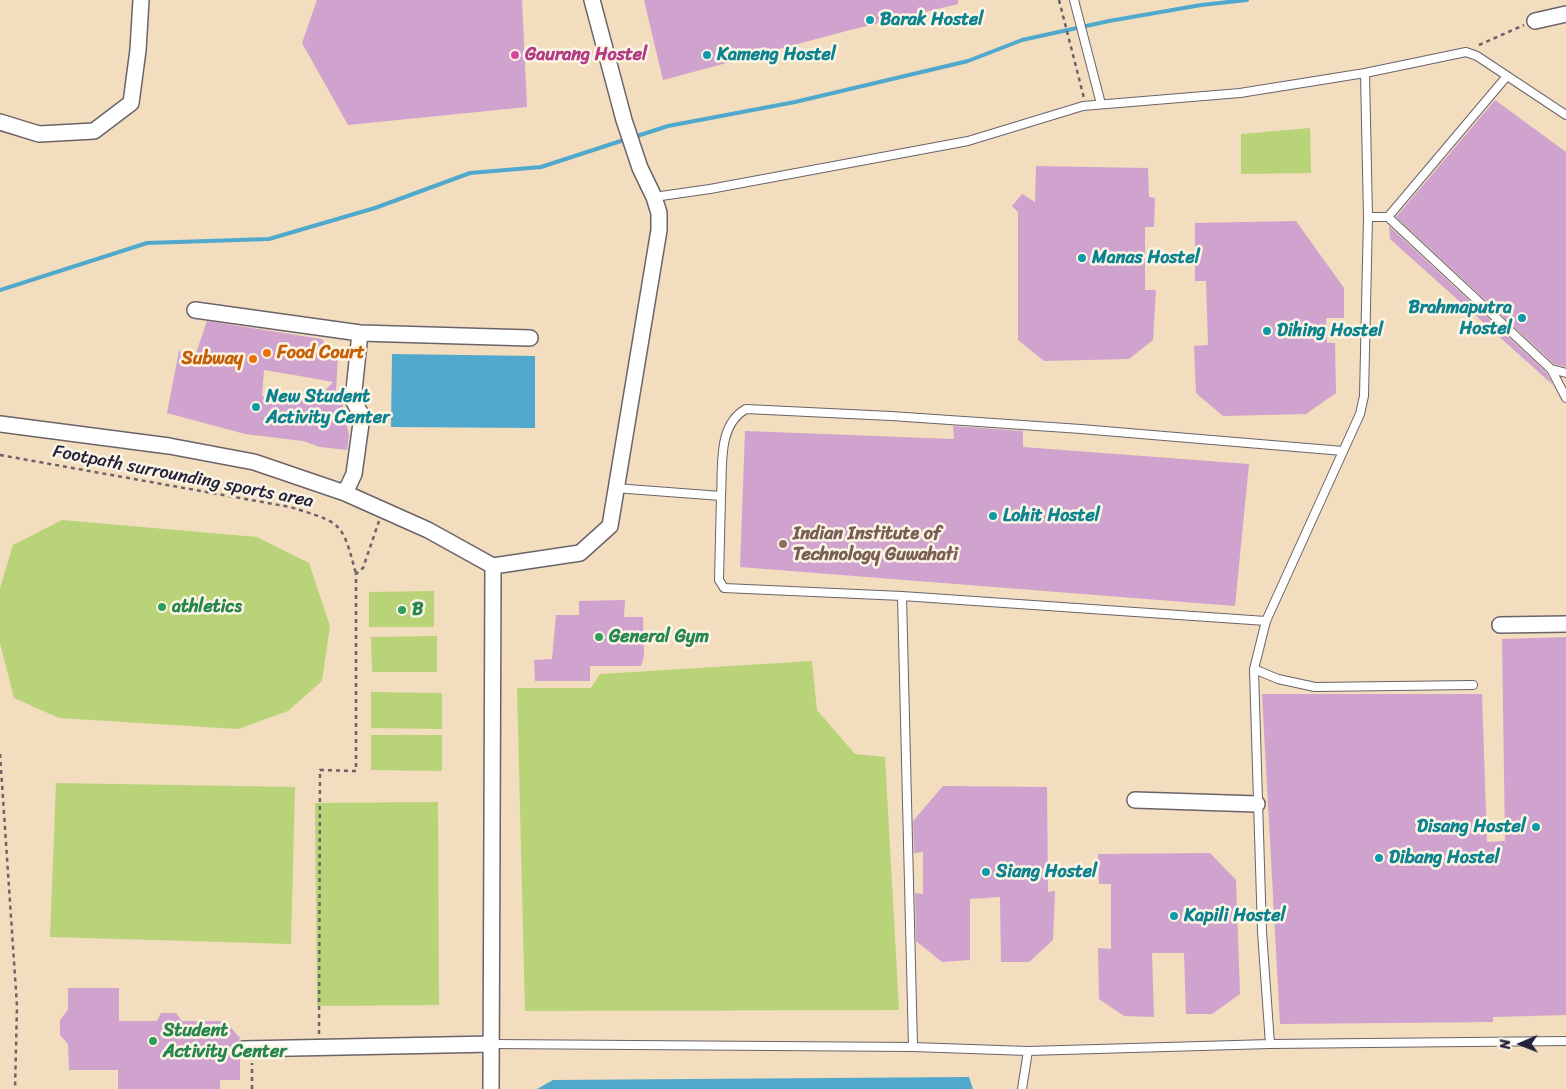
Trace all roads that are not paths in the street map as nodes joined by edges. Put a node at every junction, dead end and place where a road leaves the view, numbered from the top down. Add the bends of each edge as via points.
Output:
1 (141, 0) edge
2 (592, 0) edge
3 (1075, 4) edge
4 (1566, 14) edge
5 (1535, 21) road end
6 (1365, 73) junction
7 (1507, 76) junction
8 (1101, 104) junction
9 (1566, 115) edge
10 (0, 122) edge
11 (654, 197) junction
12 (1368, 217) junction
13 (1388, 217) junction
14 (195, 310) dead end
15 (360, 333) junction
16 (530, 338) dead end
17 (1551, 368) junction
18 (1566, 373) edge
19 (1566, 398) edge
20 (0, 424) edge
21 (1343, 451) junction
22 (615, 488) junction
23 (345, 493) junction
24 (721, 496) junction
25 (493, 566) junction
26 (902, 596) junction
27 (1266, 621) junction
28 (1566, 624) edge
29 (1500, 625) dead end
30 (1254, 668) junction
31 (1472, 685) dead end
32 (1135, 800) dead end
33 (1257, 804) junction
34 (1566, 1041) edge
35 (492, 1044) junction
36 (1270, 1044) junction
37 (913, 1047) junction
38 (248, 1049) road end
39 (1028, 1051) junction
40 (491, 1089) edge
41 (1022, 1089) edge

1 - 10 street via 131,103 94,132 39,134
2 - 11 street via 624,120 640,168
3 - 8 lane
4 - 5 street
6 - 7 lane via 1466,52
6 - 8 lane via 1240,93
6 - 12 lane
7 - 9 lane
7 - 13 lane
8 - 11 lane via 1083,106 968,141
11 - 22 street via 659,230 642,345
12 - 13 lane
12 - 21 lane via 1366,383 1360,414
13 - 17 lane
14 - 15 street
15 - 16 street
15 - 23 street via 354,400 362,416 354,474
17 - 18 lane
17 - 19 lane
20 - 23 street via 169,446 254,462
21 - 24 lane via 891,416 746,409 736,415 725,434
21 - 27 lane
22 - 24 lane
22 - 25 street via 610,526 580,552
23 - 25 street via 428,530
24 - 26 lane via 719,580 724,588
25 - 35 street
26 - 27 lane
26 - 37 lane
27 - 30 lane
28 - 29 street
30 - 31 lane via 1278,679 1315,686
30 - 33 lane
32 - 33 street
33 - 36 lane
34 - 36 lane
35 - 37 lane
35 - 38 street
35 - 40 street
36 - 39 lane
37 - 39 lane
39 - 41 lane

